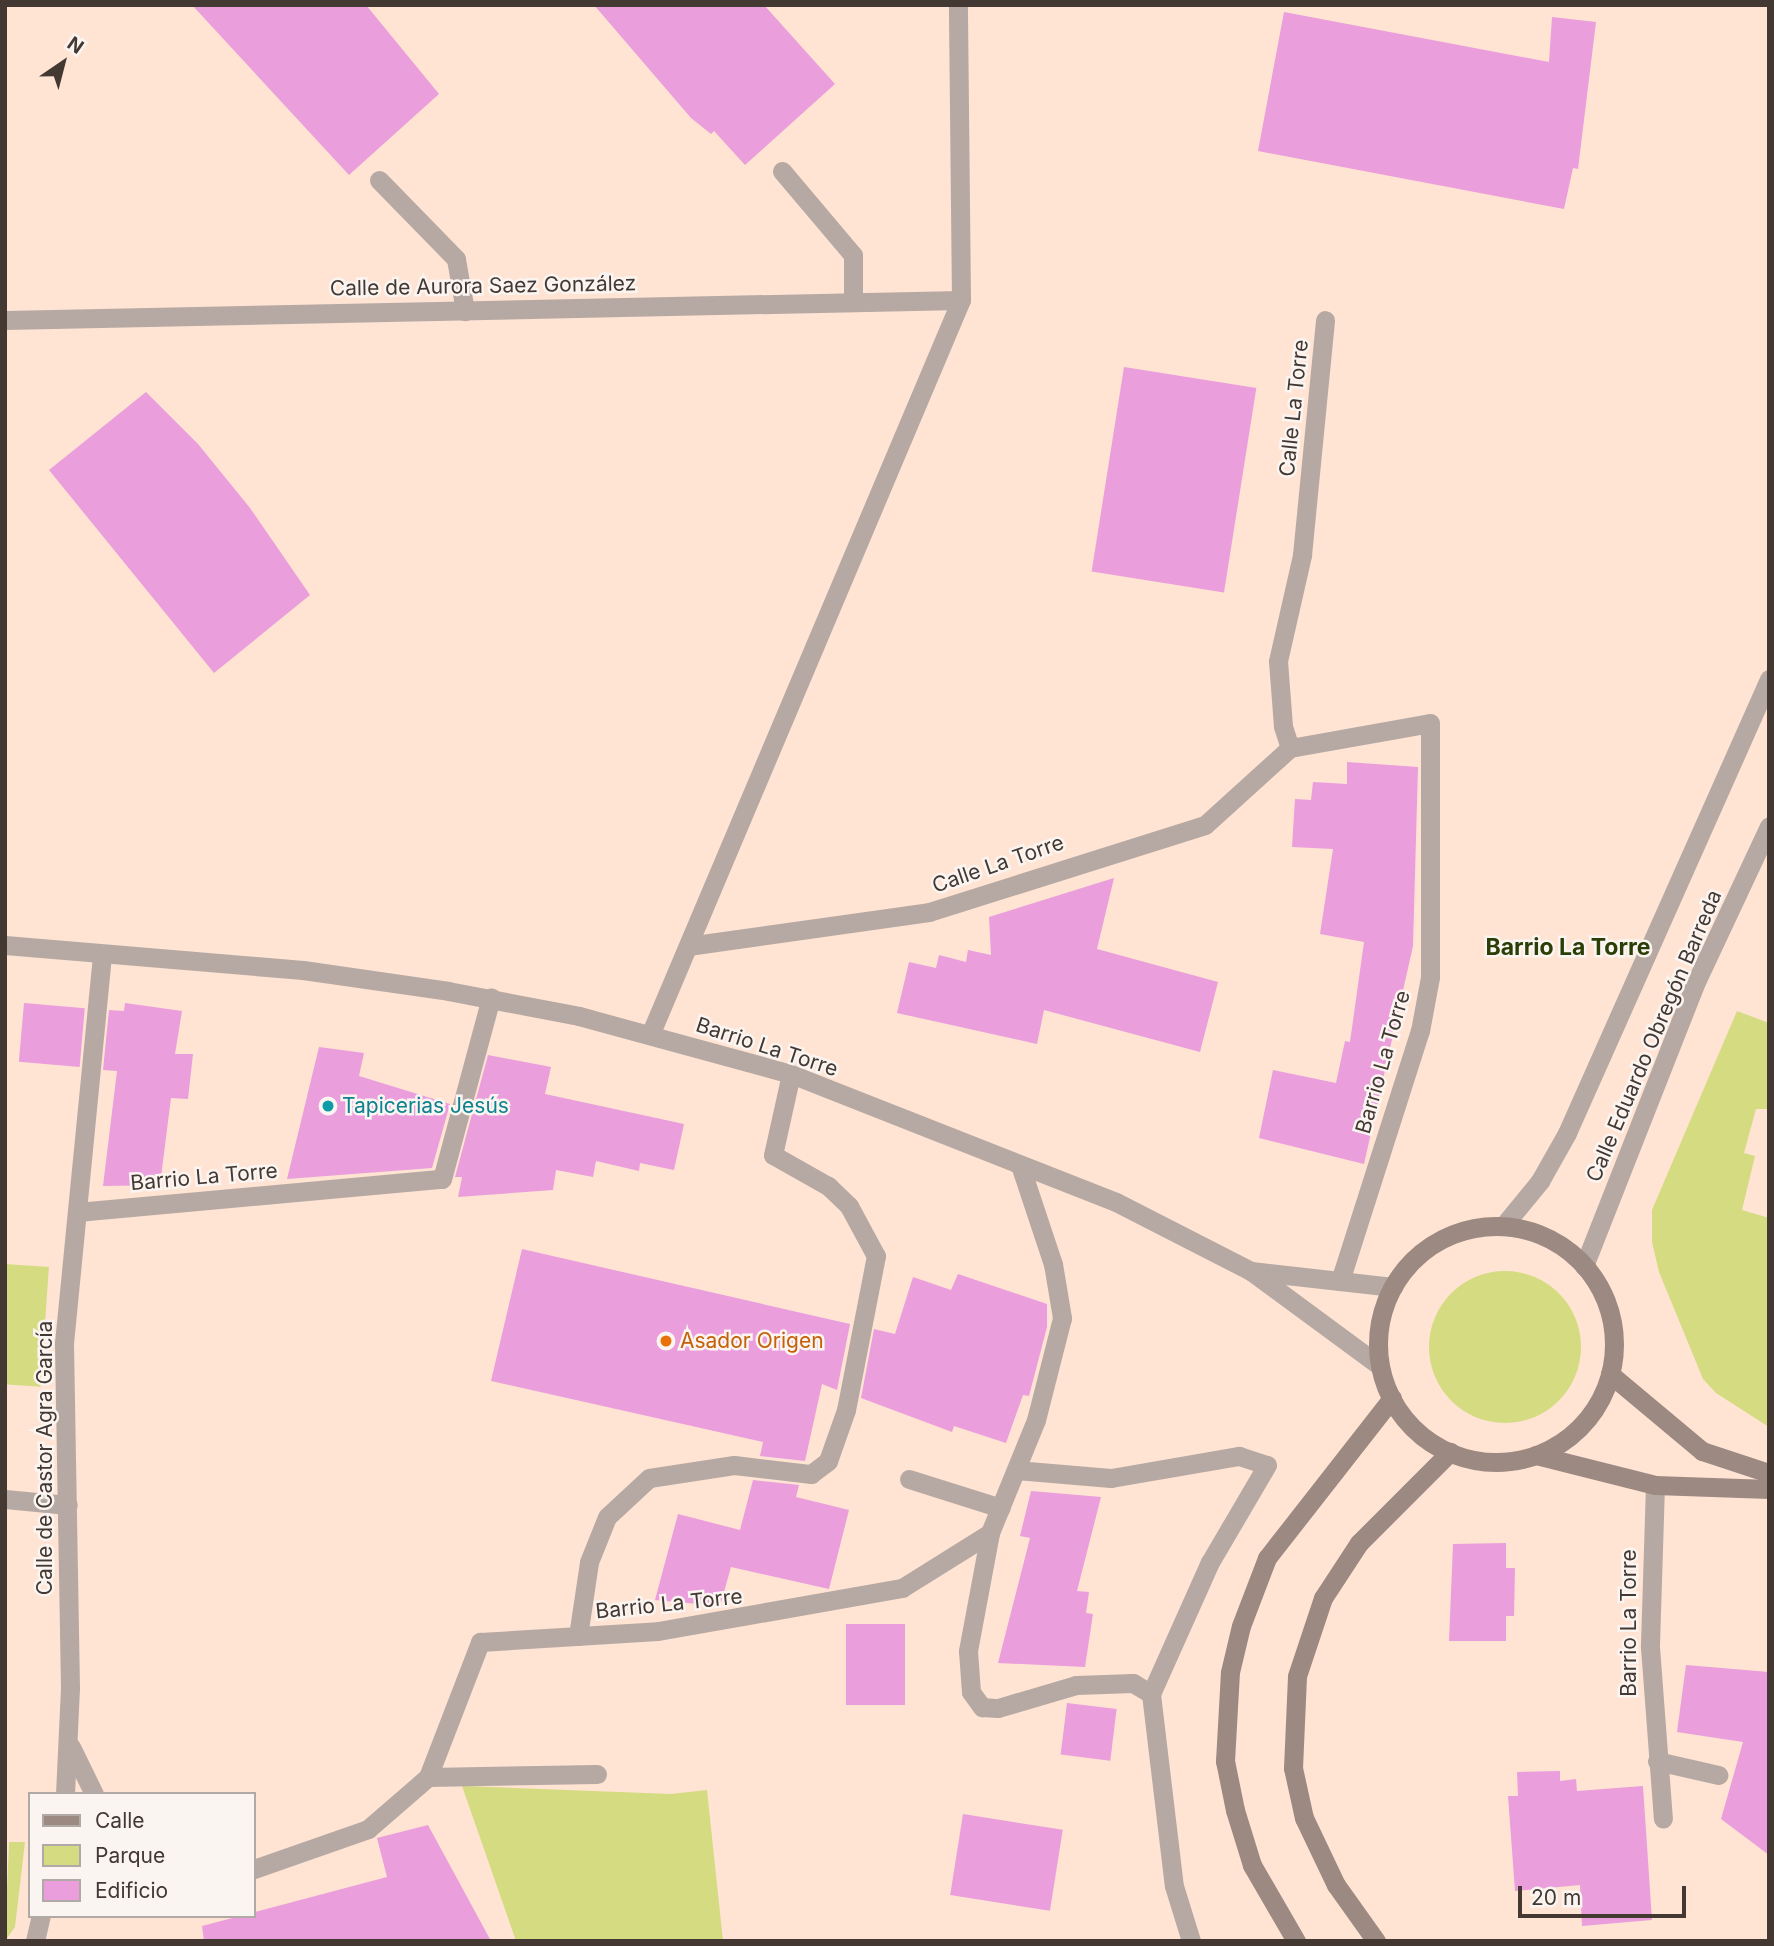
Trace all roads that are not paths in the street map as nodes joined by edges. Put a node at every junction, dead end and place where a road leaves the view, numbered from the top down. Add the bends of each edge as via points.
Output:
1 (958, 5) edge
2 (782, 171) dead end
3 (379, 180) dead end
4 (961, 300) junction
5 (853, 301) junction
6 (465, 311) junction
7 (5, 320) edge
8 (1325, 320) dead end
9 (1769, 680) edge
10 (1290, 748) junction
11 (1769, 827) edge
12 (5, 943) edge
13 (688, 946) junction
14 (102, 955) junction
15 (491, 998) junction
16 (650, 1035) junction
17 (791, 1074) junction
18 (1020, 1165) junction
19 (77, 1212) junction
20 (1504, 1226) junction
21 (1584, 1266) junction
22 (1251, 1271) junction
23 (1340, 1281) junction
24 (1392, 1287) junction
25 (1380, 1366) junction
26 (1610, 1374) junction
27 (1392, 1398) junction
28 (1450, 1451) junction
29 (1536, 1455) junction
30 (1016, 1470) junction
31 (1769, 1474) edge
32 (909, 1479) dead end
33 (1655, 1485) junction
34 (1769, 1489) edge
35 (5, 1499) edge
36 (68, 1505) junction
37 (1001, 1508) junction
38 (990, 1533) junction
39 (578, 1636) junction
40 (1152, 1694) junction
41 (69, 1743) junction
42 (1657, 1761) junction
43 (597, 1774) dead end
44 (1718, 1776) dead end
45 (428, 1777) junction
46 (65, 1792) edge
47 (93, 1792) edge
48 (1663, 1819) dead end
49 (256, 1868) edge
50 (41, 1918) edge
51 (35, 1941) edge
52 (1191, 1941) edge
53 (1296, 1941) edge
54 (1376, 1941) edge

1 - 4 street
2 - 5 street via 853,255
3 - 6 street via 456,259
4 - 5 street, Calle de Aurora Saez González
4 - 13 street
5 - 6 street, Calle de Aurora Saez González
6 - 7 street, Calle de Aurora Saez González
8 - 10 street, Calle La Torre via 1302,555 1278,661 1283,726
9 - 20 street, Calle Eduardo Obregón Barreda via 1567,1133 1540,1181
10 - 13 street, Calle La Torre via 1205,825 1132,850 1073,862 929,912
10 - 23 street, Barrio La Torre via 1430,723 1430,977 1420,1031
11 - 21 street, Calle Eduardo Obregón Barreda via 1696,982
12 - 14 street, Barrio La Torre
13 - 16 street
14 - 15 street, Barrio La Torre via 303,970
14 - 19 street, Calle de Castor Agra García
15 - 16 street, Barrio La Torre
15 - 19 street, Barrio La Torre via 442,1179
16 - 17 street, Barrio La Torre
17 - 18 street, Barrio La Torre
17 - 39 street via 773,1155 828,1186 849,1206 877,1256 846,1410 828,1461 811,1474 734,1465 649,1478 607,1517 589,1562
18 - 22 street, Barrio La Torre via 1116,1202
18 - 30 street via 1053,1264 1062,1318 1051,1370
19 - 36 street, Calle de Castor Agra García via 64,1343
20 - 21 main road via 1548,1238
20 - 24 main road via 1438,1240
21 - 26 main road via 1611,1317
22 - 23 street, Barrio La Torre
22 - 25 street, Barrio La Torre
23 - 24 street, Barrio La Torre
24 - 25 main road via 1382,1312
25 - 27 main road
26 - 29 main road via 1583,1424
26 - 31 main road via 1702,1451
27 - 28 main road via 1416,1430
27 - 53 main road via 1268,1558 1241,1626 1230,1672 1225,1760 1235,1810 1252,1865
28 - 29 main road via 1492,1462
28 - 54 main road via 1404,1492 1359,1543 1323,1598 1297,1676 1293,1769 1304,1818 1336,1885
29 - 33 main road
30 - 37 street
30 - 40 street via 1111,1478 1239,1456 1267,1465 1210,1562
32 - 37 street
33 - 34 main road
33 - 42 street, Barrio La Torre via 1650,1647
35 - 36 street
36 - 41 street, Calle de Castor Agra García
37 - 38 street
38 - 39 street, Barrio La Torre via 902,1588 766,1615
38 - 40 street via 968,1651 971,1692 982,1707 999,1708 1076,1685 1133,1683
39 - 45 street, Barrio La Torre via 480,1643
40 - 52 street via 1174,1886
41 - 46 street, Calle de Castor Agra García
41 - 47 street
42 - 44 street
42 - 48 street, Barrio La Torre
43 - 45 street
45 - 49 street, Barrio La Torre via 368,1829
50 - 51 street

